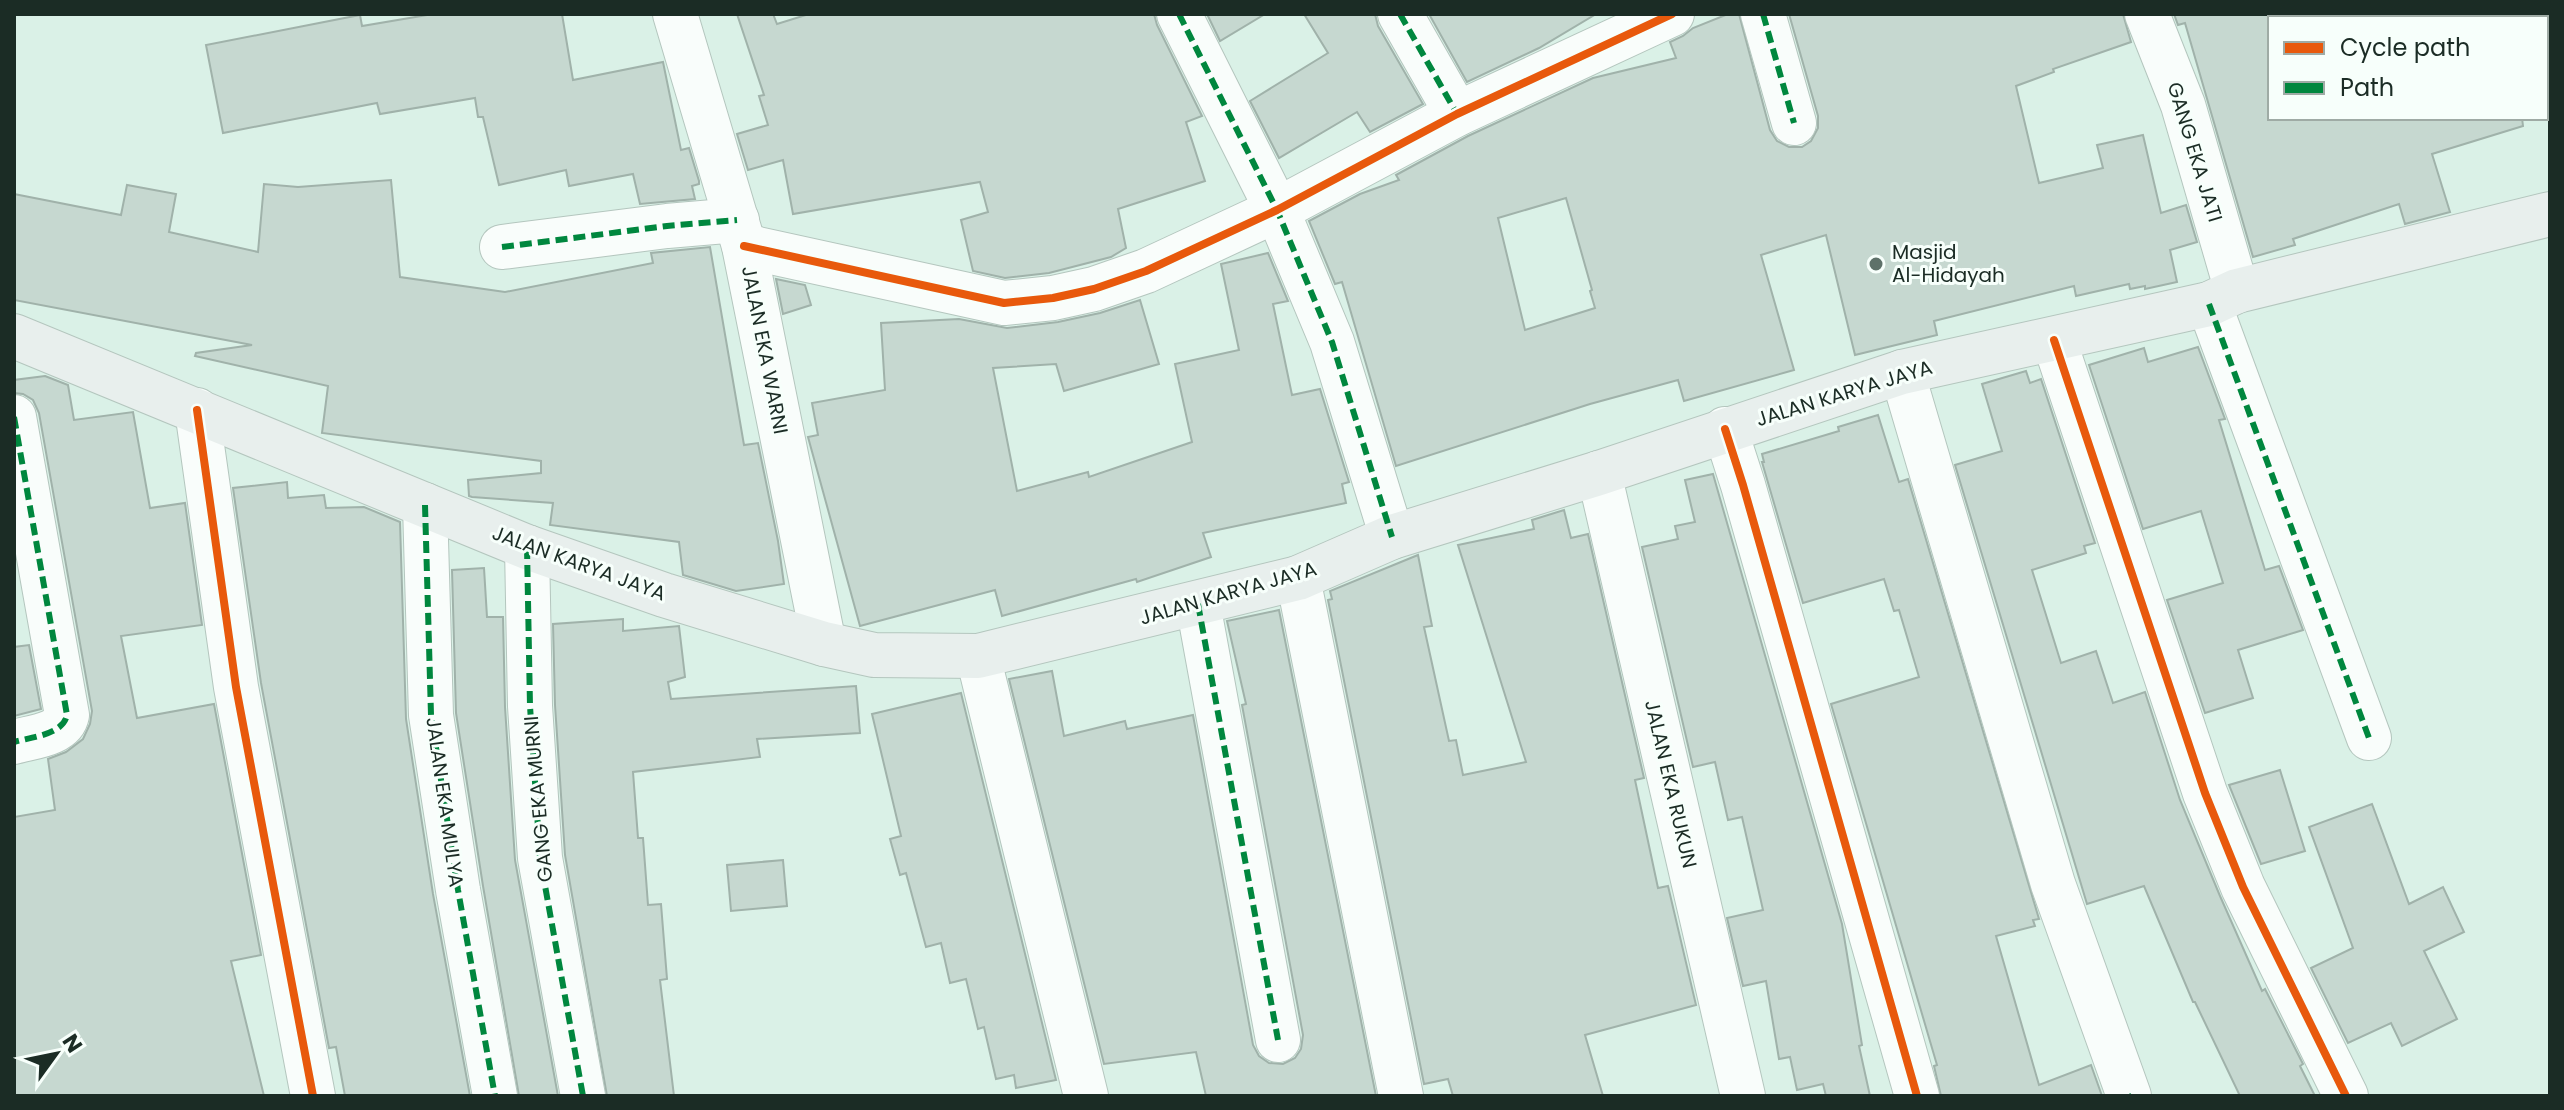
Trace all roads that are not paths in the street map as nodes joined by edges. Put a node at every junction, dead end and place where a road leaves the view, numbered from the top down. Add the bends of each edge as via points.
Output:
1 (675, 14) edge
2 (1179, 14) edge
3 (1400, 14) edge
4 (1672, 14) edge
5 (1763, 14) edge
6 (2147, 14) edge
7 (1457, 114) junction
8 (1794, 123) dead end
9 (1277, 210) junction
10 (2550, 214) edge
11 (741, 233) junction
12 (502, 247) dead end
13 (2223, 298) junction
14 (14, 336) edge
15 (2054, 340) junction
16 (1902, 372) junction
17 (197, 410) junction
18 (14, 417) edge
19 (1725, 429) junction
20 (1599, 473) junction
21 (425, 505) junction
22 (1392, 537) junction
23 (527, 547) junction
24 (1298, 578) junction
25 (1198, 604) junction
26 (824, 644) junction
27 (978, 656) junction
28 (2369, 738) dead end
29 (14, 742) edge
30 (1278, 1040) dead end
31 (313, 1096) edge
32 (495, 1096) edge
33 (583, 1096) edge
34 (1086, 1096) edge
35 (1401, 1096) edge
36 (1743, 1096) edge
37 (1917, 1096) edge
38 (2129, 1096) edge
39 (2346, 1096) edge

1 - 11 street, JALAN EKA WARNI
2 - 9 street
3 - 7 street
4 - 7 street
5 - 8 street
6 - 13 street, GANG EKA JATI via 2183,105
7 - 9 street
9 - 11 street via 1146,271 1094,289 1004,303
9 - 22 street via 1332,342
10 - 13 main road, JALAN KARYA JAYA
11 - 12 street via 667,226
11 - 26 street, JALAN EKA WARNI
13 - 15 main road, JALAN KARYA JAYA
13 - 28 street, GANG EKA JATI
14 - 17 main road, JALAN KARYA JAYA
15 - 16 main road, JALAN KARYA JAYA
15 - 39 street via 2205,793 2243,887
16 - 19 main road, JALAN KARYA JAYA
16 - 38 street via 2053,884
17 - 21 main road, JALAN KARYA JAYA
17 - 31 street via 236,687
18 - 29 street via 67,715 57,729
19 - 20 main road, JALAN KARYA JAYA
19 - 37 street
20 - 22 main road, JALAN KARYA JAYA
20 - 36 street, JALAN EKA RUKUN
21 - 23 main road, JALAN KARYA JAYA
21 - 32 street, JALAN EKA MULYA via 431,715
22 - 24 main road, JALAN KARYA JAYA
23 - 26 main road, JALAN KARYA JAYA
23 - 33 street, GANG EKA MURNI via 540,858
24 - 25 main road, JALAN KARYA JAYA
24 - 35 street
25 - 27 main road, JALAN KARYA JAYA
25 - 30 street
26 - 27 main road, JALAN KARYA JAYA via 874,655
27 - 34 street

